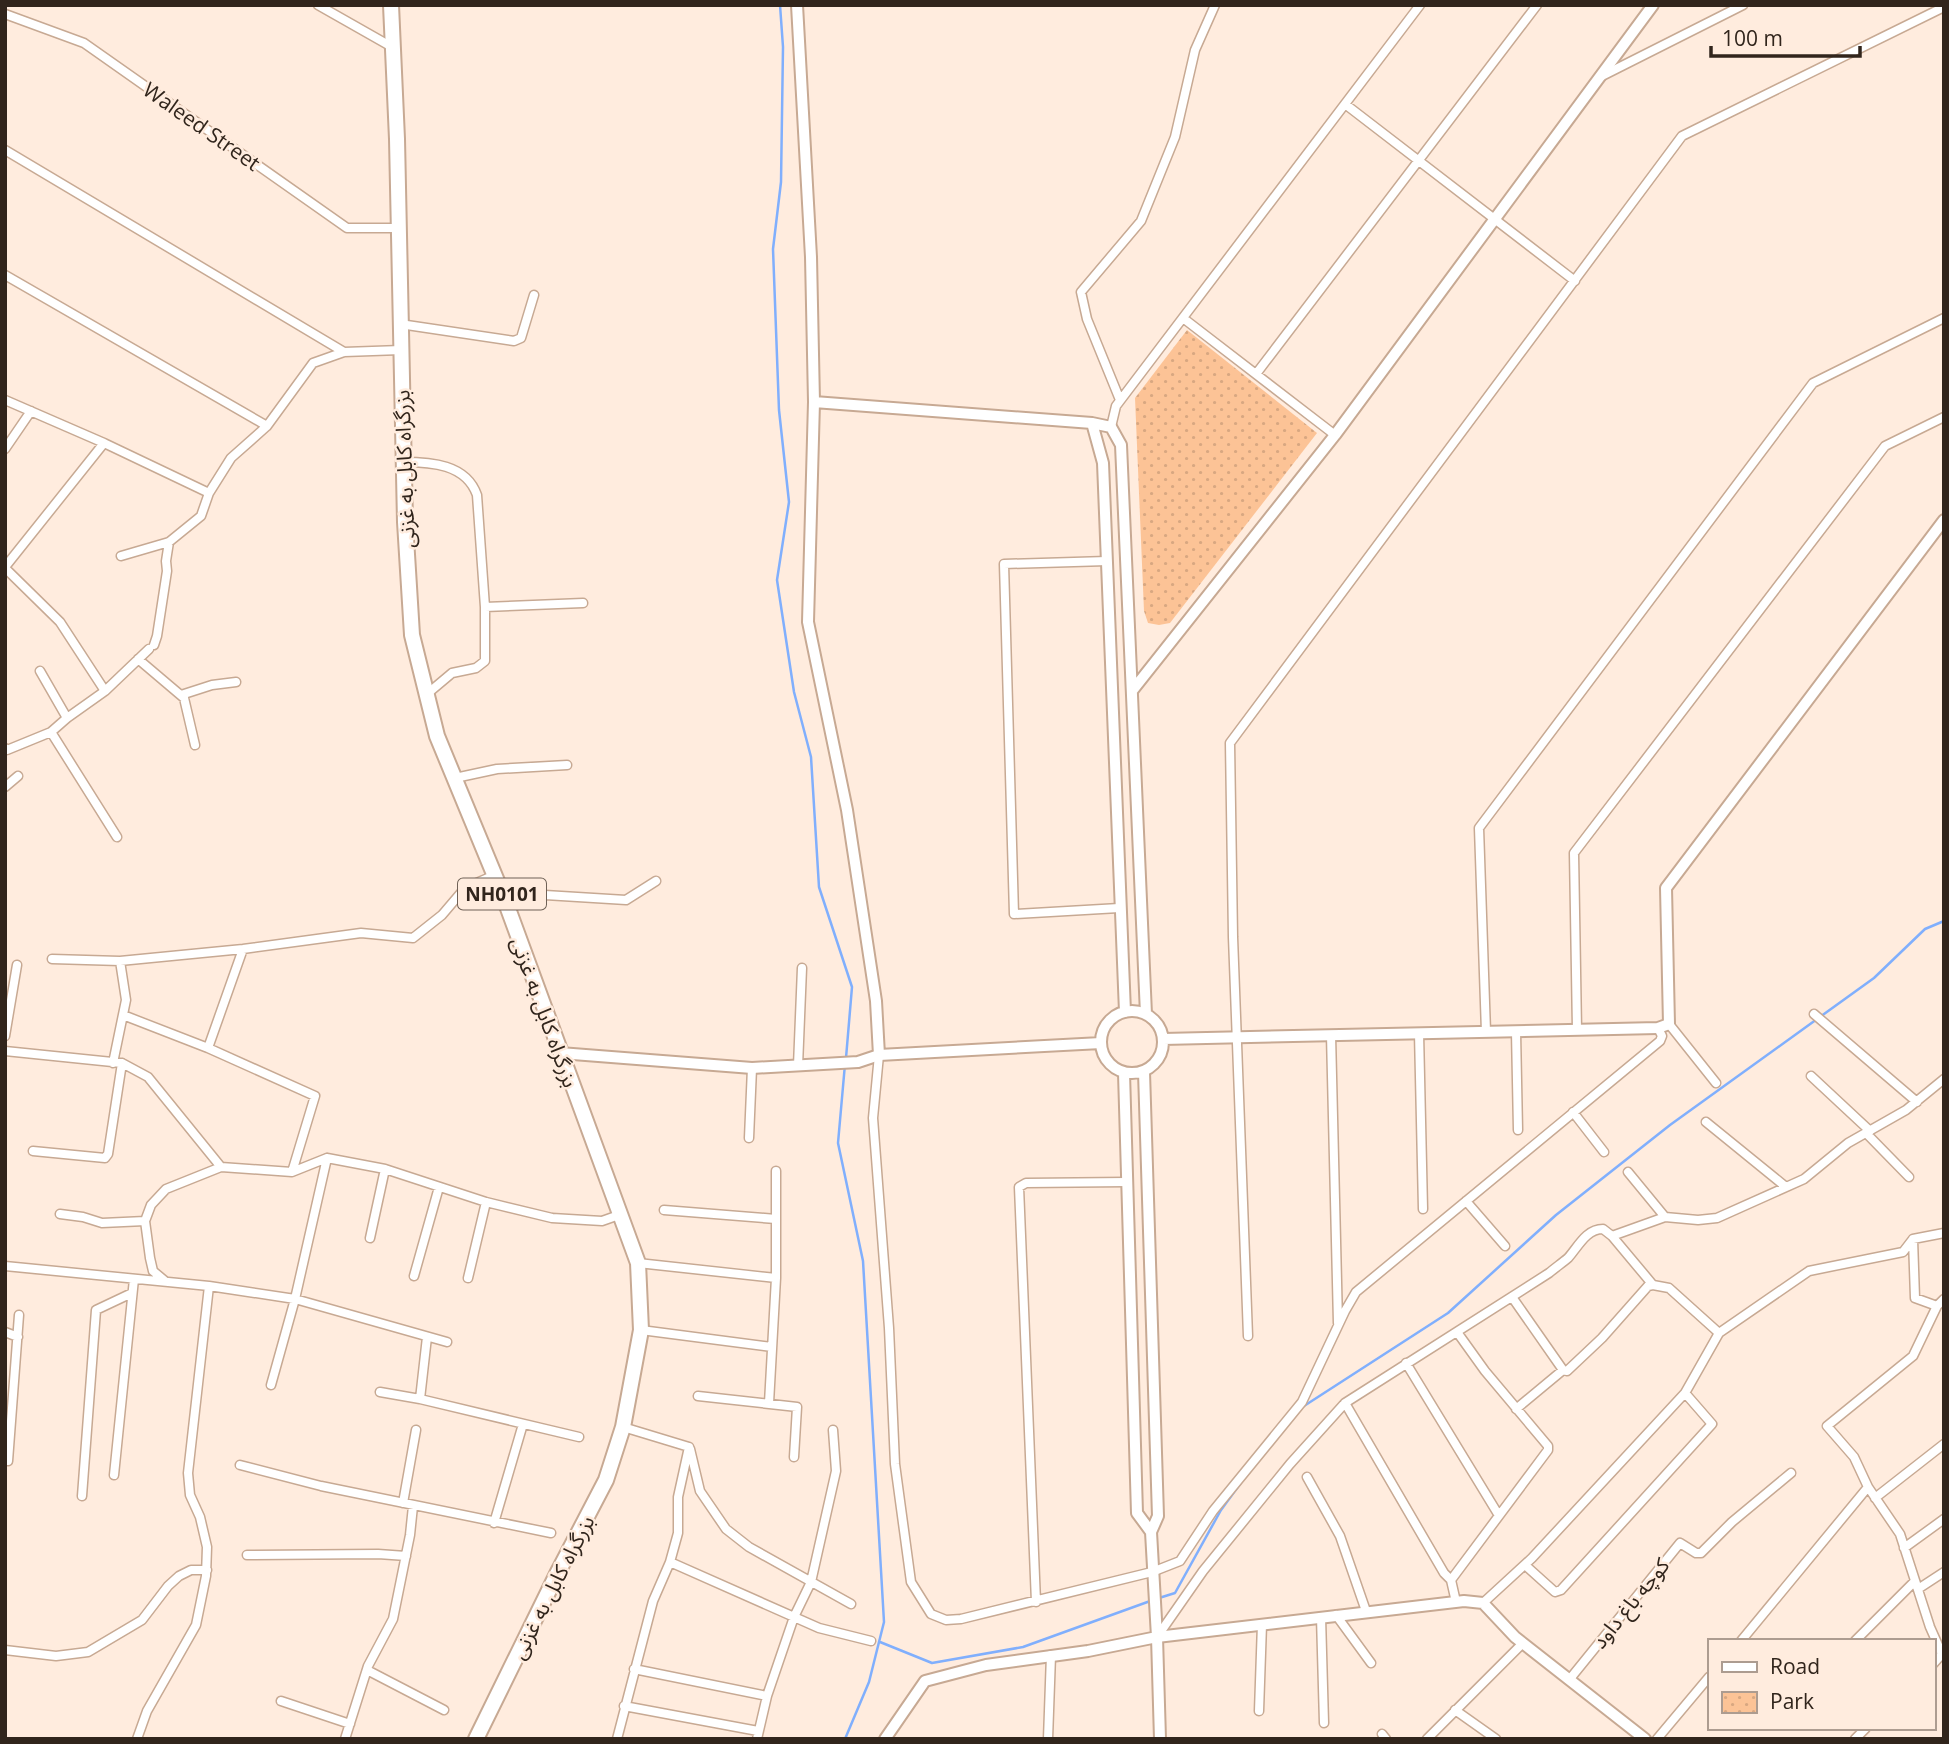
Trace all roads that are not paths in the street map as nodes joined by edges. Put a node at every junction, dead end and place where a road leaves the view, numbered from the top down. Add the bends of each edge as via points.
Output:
1 (318, 5) edge
2 (391, 5) edge
3 (797, 5) edge
4 (1215, 5) edge
5 (1420, 5) edge
6 (1537, 5) edge
7 (1653, 5) edge
8 (1743, 5) edge
9 (1944, 7) edge
10 (6, 17) edge
11 (392, 47) junction
12 (1599, 78) junction
13 (1345, 104) junction
14 (5, 150) edge
15 (1418, 161) junction
16 (1494, 219) junction
17 (398, 228) junction
18 (5, 275) edge
19 (1575, 281) junction
20 (534, 295) dead end
21 (1183, 318) junction
22 (1944, 318) edge
23 (400, 324) junction
24 (401, 350) junction
25 (344, 352) junction
26 (1256, 374) junction
27 (5, 400) edge
28 (1121, 400) junction
29 (814, 402) junction
30 (31, 411) junction
31 (1944, 417) edge
32 (1092, 423) junction
33 (267, 426) junction
34 (1111, 427) junction
35 (1335, 435) junction
36 (104, 443) junction
37 (5, 449) edge
38 (403, 462) junction
39 (209, 493) junction
40 (1944, 520) edge
41 (169, 542) junction
42 (121, 556) dead end
43 (1107, 561) junction
44 (5, 568) edge
45 (583, 603) dead end
46 (485, 607) junction
47 (138, 659) junction
48 (40, 671) dead end
49 (236, 682) dead end
50 (105, 691) junction
51 (1132, 691) junction
52 (427, 694) junction
53 (181, 695) junction
54 (67, 718) junction
55 (51, 732) junction
56 (195, 745) dead end
57 (5, 748) edge
58 (567, 765) dead end
59 (18, 776) dead end
60 (455, 778) junction
61 (5, 787) edge
62 (117, 837) dead end
63 (495, 875) junction
64 (656, 881) dead end
65 (506, 903) junction
66 (1119, 908) junction
67 (243, 949) junction
68 (52, 959) dead end
69 (120, 961) junction
70 (17, 965) dead end
71 (802, 968) dead end
72 (1125, 1012) junction
73 (1146, 1014) junction
74 (1814, 1014) dead end
75 (123, 1015) junction
76 (1663, 1026) junction
77 (1577, 1030) junction
78 (1486, 1032) junction
79 (1516, 1032) junction
80 (1419, 1034) junction
81 (1331, 1035) junction
82 (5, 1036) edge
83 (1237, 1037) junction
84 (1163, 1039) junction
85 (1101, 1043) junction
86 (208, 1048) junction
87 (5, 1051) edge
88 (560, 1053) junction
89 (879, 1055) junction
90 (118, 1063) junction
91 (803, 1065) junction
92 (752, 1068) junction
93 (1144, 1072) junction
94 (1124, 1073) junction
95 (1811, 1076) dead end
96 (1944, 1079) edge
97 (1716, 1083) dead end
98 (1917, 1102) junction
99 (1573, 1112) junction
100 (1706, 1122) dead end
101 (1518, 1130) dead end
102 (1868, 1132) junction
103 (749, 1138) dead end
104 (33, 1151) dead end
105 (1604, 1152) dead end
106 (327, 1158) junction
107 (221, 1167) junction
108 (385, 1169) junction
109 (776, 1171) dead end
110 (292, 1172) junction
111 (1628, 1172) dead end
112 (1909, 1177) dead end
113 (1127, 1182) junction
114 (439, 1187) junction
115 (1786, 1187) junction
116 (1466, 1200) junction
117 (486, 1202) junction
118 (1423, 1209) dead end
119 (664, 1210) dead end
120 (60, 1214) dead end
121 (619, 1215) junction
122 (1665, 1217) junction
123 (776, 1219) junction
124 (145, 1221) junction
125 (1944, 1233) edge
126 (1612, 1236) junction
127 (370, 1238) dead end
128 (1913, 1239) junction
129 (1504, 1246) dead end
130 (638, 1263) junction
131 (5, 1266) edge
132 (414, 1276) dead end
133 (468, 1278) dead end
134 (776, 1278) junction
135 (134, 1279) junction
136 (165, 1281) junction
137 (1653, 1285) junction
138 (209, 1286) junction
139 (132, 1293) junction
140 (1512, 1297) junction
141 (1944, 1299) edge
142 (295, 1300) junction
143 (1937, 1307) junction
144 (19, 1315) dead end
145 (1339, 1324) junction
146 (641, 1330) junction
147 (5, 1332) edge
148 (1457, 1332) junction
149 (1719, 1333) junction
150 (1248, 1336) dead end
151 (18, 1337) junction
152 (427, 1337) junction
153 (447, 1342) dead end
154 (772, 1347) junction
155 (1406, 1363) junction
156 (1563, 1370) junction
157 (271, 1385) dead end
158 (380, 1392) dead end
159 (1685, 1393) junction
160 (698, 1396) dead end
161 (419, 1399) junction
162 (769, 1403) junction
163 (1345, 1403) junction
164 (1516, 1409) junction
165 (523, 1424) junction
166 (623, 1427) junction
167 (416, 1430) dead end
168 (833, 1430) dead end
169 (579, 1437) dead end
170 (1944, 1444) edge
171 (689, 1447) junction
172 (794, 1457) dead end
173 (8, 1461) dead end
174 (240, 1465) dead end
175 (1791, 1473) dead end
176 (114, 1475) dead end
177 (1307, 1477) dead end
178 (1868, 1487) junction
179 (82, 1496) dead end
180 (1875, 1498) junction
181 (403, 1503) junction
182 (413, 1506) junction
183 (1498, 1514) junction
184 (1944, 1519) edge
185 (494, 1523) junction
186 (1151, 1532) junction
187 (551, 1533) dead end
188 (1904, 1548) junction
189 (247, 1556) dead end
190 (406, 1556) junction
191 (670, 1562) junction
192 (1525, 1565) junction
193 (206, 1570) junction
194 (1152, 1572) junction
195 (1944, 1572) edge
196 (1451, 1580) junction
197 (810, 1582) junction
198 (1916, 1585) junction
199 (1036, 1602) junction
200 (1456, 1602) junction
201 (1483, 1603) junction
202 (851, 1604) dead end
203 (1366, 1611) junction
204 (1336, 1615) junction
205 (794, 1617) junction
206 (1321, 1617) junction
207 (1262, 1624) junction
208 (1157, 1637) junction
209 (1744, 1637) edge
210 (1857, 1639) edge
211 (871, 1641) dead end
212 (1523, 1643) junction
213 (5, 1650) edge
214 (1051, 1655) junction
215 (1935, 1662) edge
216 (1371, 1663) dead end
217 (635, 1669) junction
218 (367, 1670) junction
219 (1708, 1678) edge
220 (1569, 1680) junction
221 (767, 1696) junction
222 (281, 1701) dead end
223 (624, 1706) junction
224 (444, 1710) dead end
225 (1455, 1710) junction
226 (1259, 1712) dead end
227 (1324, 1723) dead end
228 (350, 1724) junction
229 (758, 1735) edge
230 (137, 1739) edge
231 (345, 1739) edge
232 (476, 1739) edge
233 (617, 1739) edge
234 (885, 1739) edge
235 (1048, 1739) edge
236 (1160, 1739) edge
237 (1427, 1739) edge
238 (1496, 1739) edge
239 (1645, 1739) edge
240 (1657, 1739) edge

1 - 11 street
2 - 11 highway, بزرگراه کابل به غزنی / NH0101
3 - 29 street
4 - 28 street via 1195,50 1175,137 1141,221 1081,292 1087,319
5 - 13 street
6 - 15 street
7 - 12 street
8 - 12 street
9 - 19 street via 1682,136
10 - 17 street, Waleed Street via 85,43 347,228
11 - 17 highway, بزرگراه کابل به غزنی / NH0101
12 - 16 street
13 - 15 street
13 - 21 street
14 - 25 street
15 - 16 street
15 - 26 street
16 - 19 street
16 - 35 street
17 - 23 highway, بزرگراه کابل به غزنی / NH0101
18 - 33 street
19 - 83 street via 1230,743
20 - 23 street via 521,338 514,341
21 - 26 street
21 - 28 street
22 - 78 street via 1813,383 1479,828
23 - 24 highway, بزرگراه کابل به غزنی / NH0101
24 - 25 street
24 - 38 highway, بزرگراه کابل به غزنی / NH0101
25 - 33 street via 313,363
26 - 35 street
27 - 30 street
28 - 34 street
29 - 32 street
29 - 89 street via 808,622 847,810 876,1001
30 - 36 street
30 - 37 street
31 - 77 street via 1885,446 1574,853
32 - 34 street
32 - 43 street via 1103,463
33 - 39 street via 231,458
34 - 51 street via 1121,445
35 - 51 street
36 - 39 street
36 - 44 street
38 - 46 street via 434,462 455,471 475,489
38 - 52 highway, بزرگراه کابل به غزنی / NH0101 via 412,635
39 - 41 street via 201,516
40 - 76 street via 1666,888
41 - 42 street
41 - 47 street via 152,647
43 - 66 street
43 - 66 street via 1004,564 1014,914
44 - 50 street via 60,622
45 - 46 street
46 - 52 street via 485,661 476,668 452,673
47 - 50 street
47 - 53 street
48 - 54 street
49 - 53 street
50 - 54 street
51 - 73 street
52 - 60 highway, بزرگراه کابل به غزنی / NH0101 via 437,736
53 - 56 street
54 - 55 street
55 - 57 street
55 - 62 street
58 - 60 street via 497,769
59 - 61 street
60 - 63 highway, بزرگراه کابل به غزنی / NH0101
63 - 65 highway, بزرگراه کابل به غزنی / NH0101
63 - 67 street via 465,888 442,915 413,938 361,933
64 - 65 street via 626,900 545,894
65 - 88 highway, بزرگراه کابل به غزنی / NH0101
66 - 72 street
67 - 69 street
67 - 86 street
68 - 69 street
69 - 75 street via 126,1000
70 - 82 street
71 - 91 street
72 - 73 street
72 - 85 street via 1107,1023
73 - 84 street
74 - 98 street
75 - 86 street
75 - 90 street
76 - 77 street
76 - 97 street
76 - 99 street via 1660,1041
77 - 79 street
78 - 79 street
78 - 80 street
79 - 101 street
80 - 81 street
80 - 118 street
81 - 83 street
81 - 145 street
83 - 84 street
83 - 150 street
84 - 93 street via 1159,1059
85 - 89 street
85 - 94 street via 1108,1062
86 - 110 street via 314,1096
87 - 90 street
88 - 92 street
88 - 121 highway, بزرگراه کابل به غزنی / NH0101
89 - 91 street via 858,1062
89 - 199 street via 873,1118 890,1328 895,1464 911,1582 932,1614 946,1620
90 - 104 street via 105,1158
90 - 107 street via 148,1077
91 - 92 street
92 - 103 street
93 - 94 street
93 - 186 street via 1158,1516
94 - 113 street
95 - 102 street
96 - 98 street
98 - 102 street
99 - 105 street
99 - 116 street
100 - 115 street
102 - 112 street
102 - 115 street
106 - 108 street
106 - 110 street
106 - 142 street
107 - 110 street
107 - 124 street via 166,1189 151,1205
108 - 114 street
108 - 127 street
109 - 123 street
111 - 122 street
113 - 186 street via 1137,1513
113 - 199 street via 1026,1183 1019,1187
114 - 117 street
114 - 132 street
115 - 122 street via 1717,1218
116 - 129 street
116 - 145 street via 1356,1292
117 - 121 street via 552,1218 602,1221
117 - 133 street
119 - 123 street
120 - 124 street via 97,1223
121 - 130 highway, بزرگراه کابل به غزنی / NH0101
122 - 126 street
123 - 134 street
124 - 136 street via 153,1271
125 - 128 street
126 - 137 street
126 - 140 street via 1598,1228 1577,1244 1570,1256
128 - 143 street via 1915,1298
128 - 149 street via 1903,1252 1808,1271
130 - 134 street
130 - 146 highway, بزرگراه کابل به غزنی / NH0101
131 - 135 street
134 - 154 street
135 - 136 street
135 - 139 street
136 - 138 street
137 - 149 street via 1668,1288
137 - 156 street via 1570,1369
138 - 142 street
138 - 193 street via 188,1473 207,1547
139 - 176 street
139 - 179 street via 96,1310
140 - 148 street
140 - 156 street
141 - 143 street
142 - 152 street
142 - 157 street
143 - 178 street via 1913,1356 1827,1426 1854,1457
144 - 151 street
145 - 194 street via 1302,1402 1213,1511 1180,1561
146 - 154 street
146 - 166 highway, بزرگراه کابل به غزنی / NH0101
147 - 151 street
148 - 155 street
148 - 164 street
149 - 159 street
151 - 173 street
152 - 153 street
152 - 161 street
154 - 162 street
155 - 163 street
155 - 183 street
156 - 164 street
158 - 161 street
159 - 192 street
159 - 192 street via 1712,1424 1561,1590 1555,1592
160 - 162 street
161 - 165 street
162 - 172 street via 797,1408
163 - 196 street
163 - 208 street via 1203,1571
164 - 183 street via 1548,1450
165 - 169 street
165 - 185 street
166 - 171 street
166 - 232 highway, بزرگراه کابل به غزنی / NH0101 via 606,1480
167 - 181 street
168 - 197 street via 836,1471
170 - 180 street
171 - 191 street
171 - 197 street via 700,1491 726,1529
174 - 181 street
175 - 220 street, کوچه باغ داود via 1701,1553 1680,1543
177 - 203 street via 1340,1536
178 - 180 street
178 - 209 street
180 - 188 street via 1900,1534
181 - 182 street
182 - 185 street
182 - 190 street
183 - 196 street
184 - 188 street
185 - 187 street
186 - 194 street
188 - 198 street
189 - 190 street
190 - 218 street via 393,1619
191 - 205 street
191 - 217 street via 653,1601
192 - 201 street
193 - 213 street via 179,1576 142,1620 88,1652 56,1657
193 - 230 street via 196,1625 147,1711
194 - 199 street
194 - 208 street
195 - 198 street
196 - 200 street
197 - 202 street
197 - 205 street
198 - 210 street
198 - 215 street via 1942,1654
200 - 201 street
200 - 203 street
201 - 212 street
203 - 204 street
204 - 206 street
204 - 216 street
205 - 211 street
205 - 221 street
206 - 207 street
206 - 227 street
207 - 208 street
207 - 226 street
208 - 214 street
208 - 236 street
212 - 220 street
212 - 225 street
214 - 234 street via 925,1681
214 - 235 street
217 - 221 street
217 - 223 street
218 - 224 street
218 - 228 street
219 - 240 street
220 - 239 street
221 - 229 street
222 - 228 street
223 - 229 street
223 - 233 street
225 - 237 street
225 - 238 street
228 - 231 street

